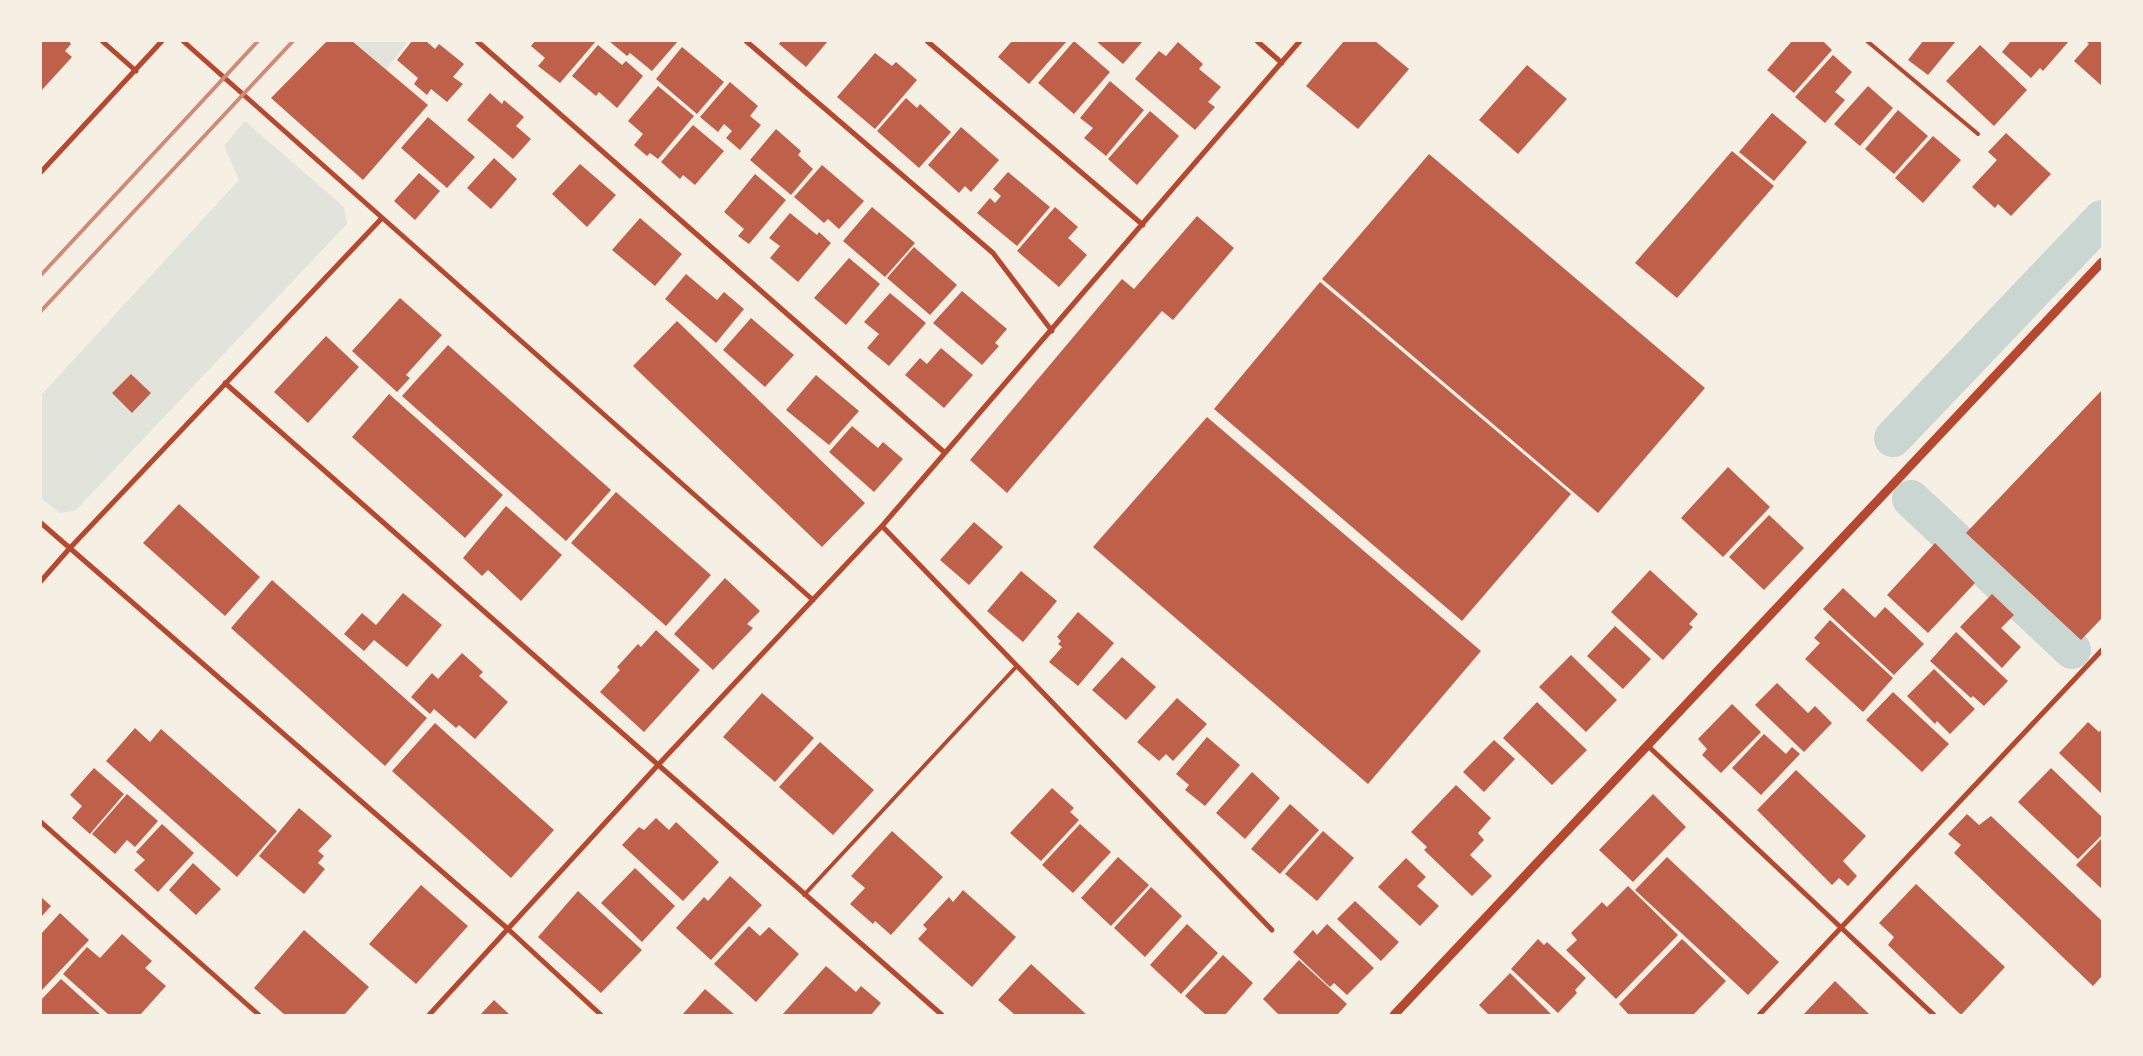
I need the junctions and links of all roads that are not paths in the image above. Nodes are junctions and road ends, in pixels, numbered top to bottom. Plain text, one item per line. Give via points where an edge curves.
1 (102, 41) edge
2 (162, 41) edge
3 (183, 41) edge
4 (477, 41) edge
5 (746, 41) edge
6 (927, 41) edge
7 (1257, 41) edge
8 (1300, 41) edge
9 (1867, 41) edge
10 (1282, 62) junction
11 (136, 71) junction
12 (1978, 134) dead end
13 (41, 172) edge
14 (382, 218) junction
15 (1143, 225) junction
16 (2102, 262) edge
17 (1052, 331) junction
18 (225, 383) junction
19 (944, 452) junction
20 (41, 523) edge
21 (882, 526) junction
22 (69, 549) junction
23 (41, 581) edge
24 (813, 600) junction
25 (2102, 650) edge
26 (1016, 667) junction
27 (1648, 746) junction
28 (658, 765) junction
29 (41, 822) edge
30 (804, 895) junction
31 (1843, 928) junction
32 (508, 930) junction
33 (1272, 930) dead end
34 (259, 1015) edge
35 (429, 1015) edge
36 (601, 1015) edge
37 (942, 1015) edge
38 (1394, 1015) edge
39 (1759, 1015) edge
40 (1934, 1015) edge

1 - 11 street
2 - 11 street
3 - 14 street
4 - 19 street
5 - 17 street via 993,253
6 - 15 street
7 - 10 street
8 - 10 street
9 - 12 lane
10 - 15 street
11 - 13 street
14 - 18 street
14 - 24 street
15 - 17 street
16 - 27 street
17 - 19 street
18 - 22 street
18 - 28 street
19 - 21 street
20 - 22 street
21 - 24 street
21 - 26 street
22 - 23 street
22 - 32 street
24 - 28 street
25 - 31 street
26 - 30 lane
26 - 33 street
27 - 31 street
27 - 38 street
28 - 30 street
28 - 32 street
29 - 34 street
30 - 37 street
31 - 39 street
31 - 40 street
32 - 35 street
32 - 36 street

